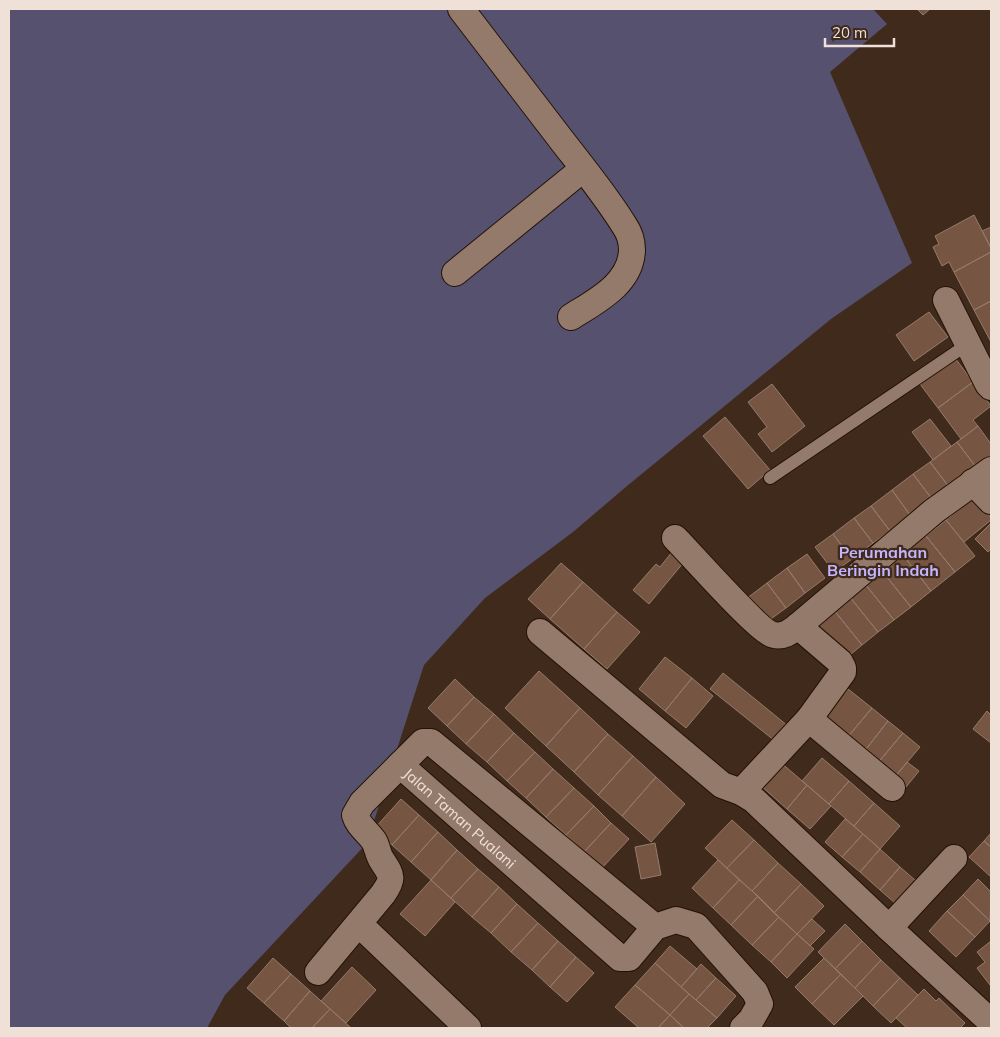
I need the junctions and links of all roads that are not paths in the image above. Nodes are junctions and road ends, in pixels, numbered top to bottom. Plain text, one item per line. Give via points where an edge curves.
1 (461, 9) edge
2 (584, 169) junction
3 (455, 273) dead end
4 (946, 300) dead end
5 (570, 317) dead end
6 (968, 344) junction
7 (991, 387) edge
8 (982, 476) edge
9 (770, 478) dead end
10 (991, 501) edge
11 (676, 538) dead end
12 (798, 626) junction
13 (540, 632) dead end
14 (809, 719) junction
15 (400, 765) junction
16 (892, 788) dead end
17 (741, 792) junction
18 (954, 858) dead end
19 (359, 924) junction
20 (656, 927) junction
21 (889, 928) junction
22 (318, 972) dead end
23 (991, 1022) edge
24 (468, 1028) edge
25 (743, 1028) edge

1 - 2 street
2 - 3 street
2 - 5 street via 625,226 632,256 614,287
4 - 6 street
6 - 7 street
6 - 9 lane
8 - 10 street
8 - 12 street via 934,511
11 - 12 street via 752,620 772,635 786,635
12 - 14 street via 843,668
13 - 17 street via 722,785
14 - 16 street
14 - 17 street
15 - 19 street via 362,803 356,815 391,877 387,888
15 - 20 street, Jalan Taman Pualani via 423,742 431,742
15 - 20 street, Jalan Taman Pualani via 620,958 629,958
17 - 21 street via 754,800
18 - 21 street
19 - 22 street
19 - 24 street
20 - 25 street via 676,920 696,926 755,992 760,1004
21 - 23 street

